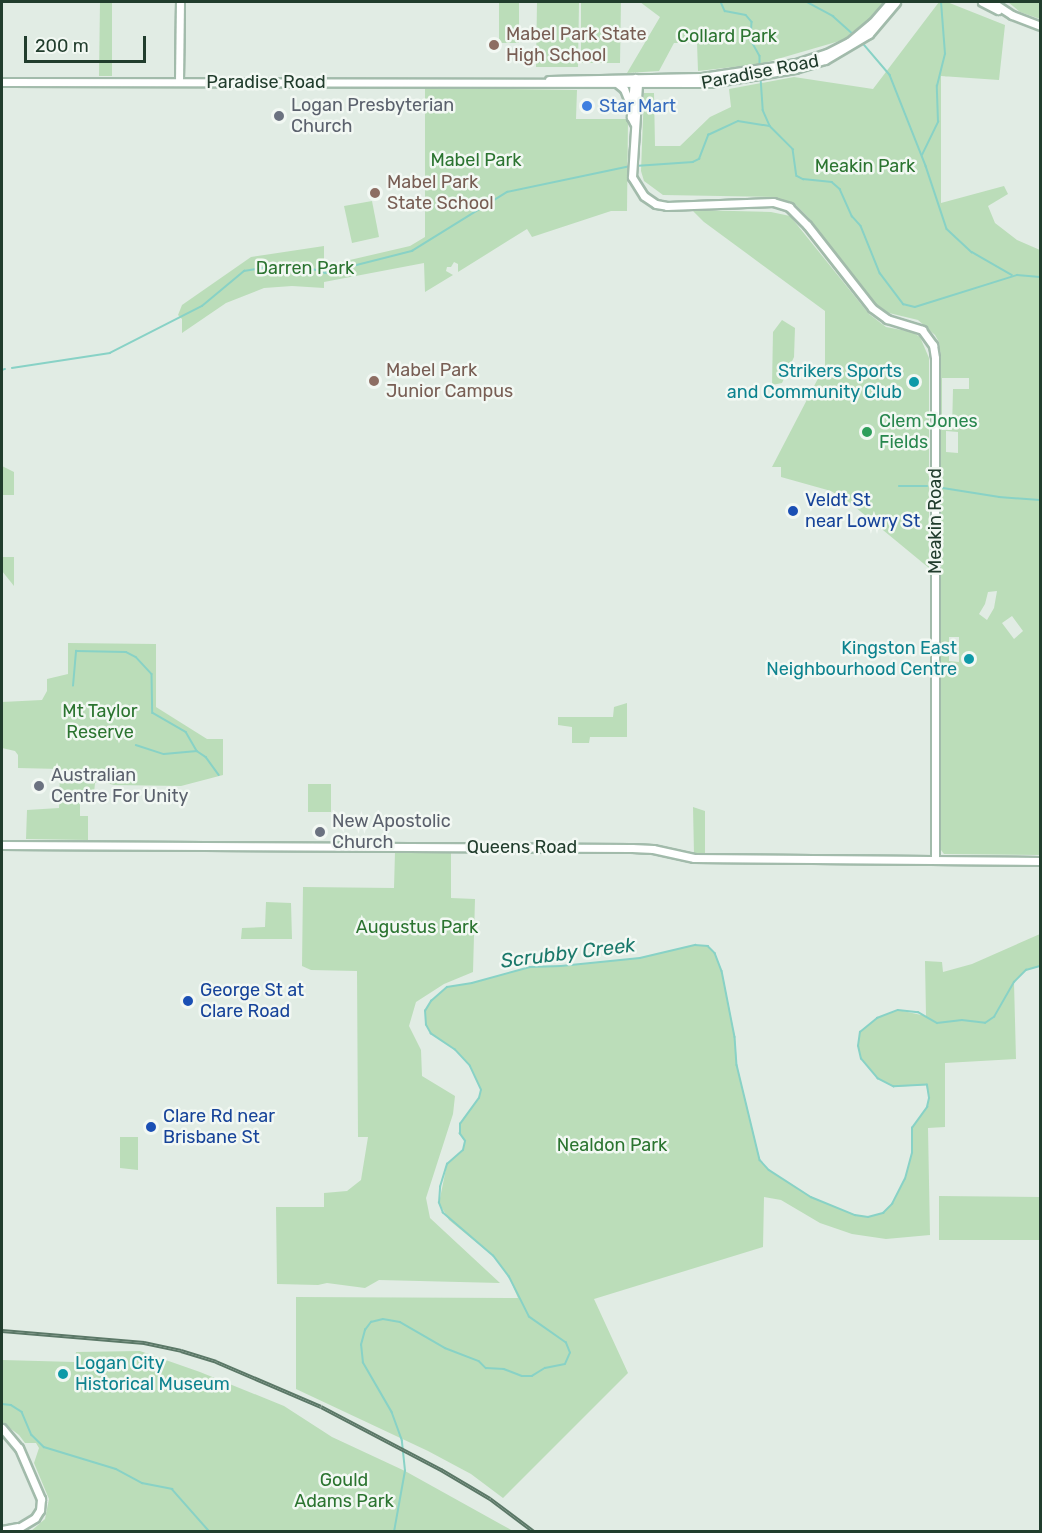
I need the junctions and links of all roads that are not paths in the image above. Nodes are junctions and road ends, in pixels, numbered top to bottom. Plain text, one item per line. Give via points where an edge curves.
1 (180, 2) edge
2 (890, 2) edge
3 (896, 2) edge
4 (982, 2) edge
5 (992, 2) edge
6 (1003, 10) junction
7 (1041, 26) edge
8 (871, 28) junction
9 (2, 82) edge
10 (179, 82) junction
11 (635, 82) junction
12 (530, 83) junction
13 (618, 84) junction
14 (631, 109) junction
15 (634, 123) junction
16 (2, 845) edge
17 (935, 859) junction
18 (1041, 861) edge
19 (2, 1428) edge
20 (21, 1527) junction
21 (2, 1530) edge
22 (12, 1532) edge

1 - 10 street
2 - 8 street, Paradise Road
3 - 8 street, Paradise Road
4 - 6 street
5 - 6 street
6 - 7 street
8 - 11 street, Paradise Road via 851,44 810,65
9 - 10 street, Paradise Road
10 - 12 street, Paradise Road
11 - 12 street, Paradise Road via 570,78
11 - 13 street, Paradise Road
11 - 14 street, Meakin Road
11 - 15 street, Meakin Road
12 - 13 street, Paradise Road
13 - 14 street via 626,92
14 - 15 street, Meakin Road
15 - 17 street, Meakin Road via 632,177 637,189 656,204 773,202 793,210 872,308 887,319 922,330 933,345
16 - 17 street, Queens Road via 632,848 694,858
17 - 18 street, Queens Road
19 - 20 street via 19,1448 41,1496 38,1515
20 - 21 street
20 - 22 street

